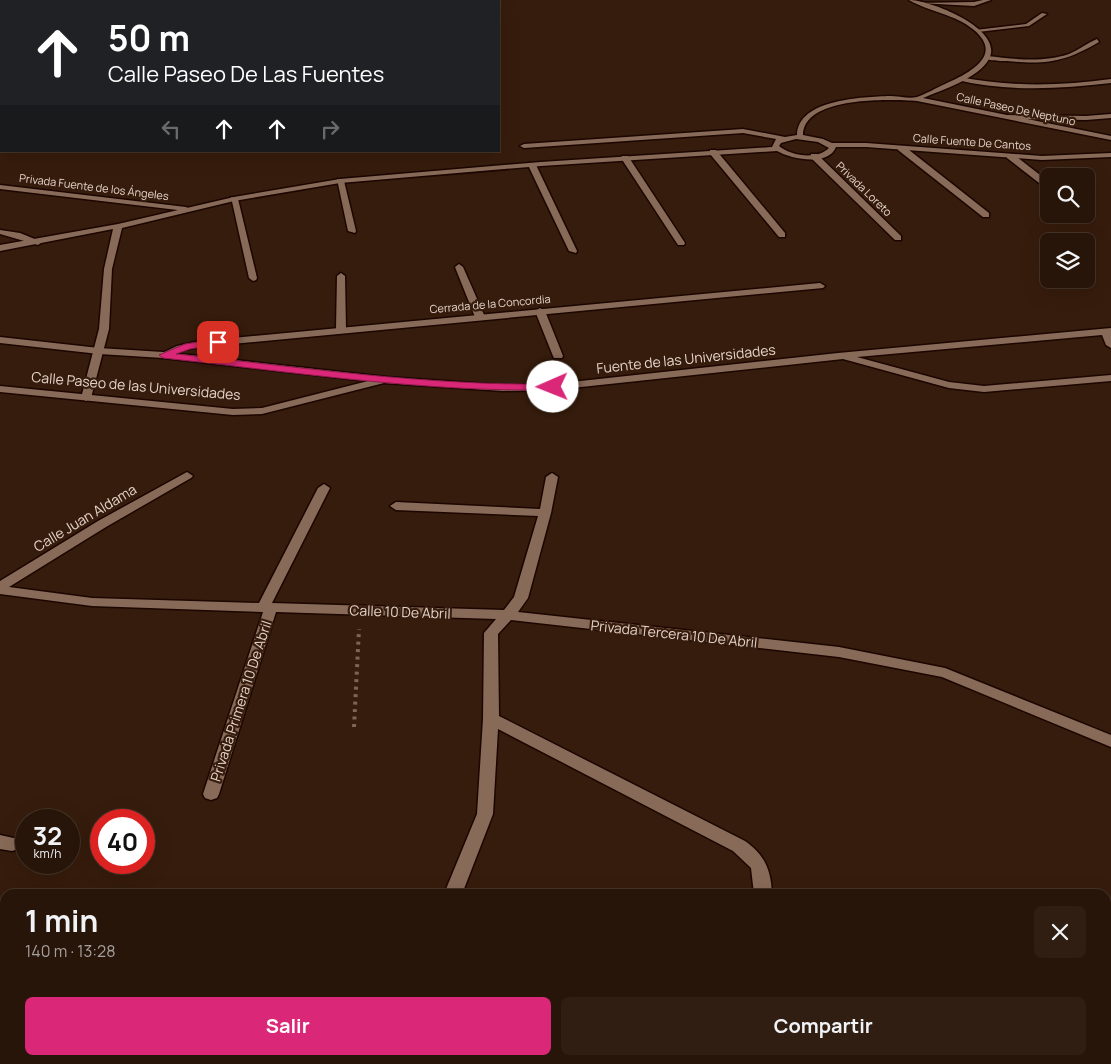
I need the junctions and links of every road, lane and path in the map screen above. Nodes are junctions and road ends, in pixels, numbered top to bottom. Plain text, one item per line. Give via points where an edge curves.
1 (911, 0) edge
2 (989, 0) edge
3 (922, 3) junction
4 (1044, 14) dead end
5 (978, 30) junction
6 (1097, 42) dead end
7 (987, 58) junction
8 (959, 79) junction
9 (1111, 81) edge
10 (917, 99) junction
11 (1111, 116) edge
12 (1008, 117) junction
13 (800, 138) junction
14 (1111, 138) edge
15 (784, 139) junction
16 (831, 145) junction
17 (524, 146) dead end
18 (901, 148) junction
19 (777, 149) junction
20 (713, 152) junction
21 (1111, 155) edge
22 (814, 156) junction
23 (1010, 156) junction
24 (625, 158) junction
25 (532, 165) junction
26 (1040, 179) edge
27 (340, 181) junction
28 (0, 187) edge
29 (234, 199) junction
30 (186, 209) junction
31 (986, 215) dead end
32 (118, 226) junction
33 (352, 231) dead end
34 (0, 232) edge
35 (782, 236) dead end
36 (898, 238) dead end
37 (38, 242) junction
38 (681, 243) dead end
39 (0, 248) edge
40 (573, 250) dead end
41 (459, 267) dead end
42 (341, 276) dead end
43 (253, 278) dead end
44 (820, 286) dead end
45 (540, 311) junction
46 (480, 317) junction
47 (340, 329) junction
48 (1108, 331) edge
49 (0, 340) edge
50 (1111, 345) edge
51 (99, 350) junction
52 (163, 355) junction
53 (558, 356) dead end
54 (838, 356) junction
55 (1111, 378) edge
56 (387, 380) junction
57 (0, 389) edge
58 (86, 398) junction
59 (187, 476) dead end
60 (552, 477) dead end
61 (324, 488) dead end
62 (396, 506) dead end
63 (545, 513) junction
64 (0, 588) edge
65 (267, 608) junction
66 (359, 611) junction
67 (508, 615) junction
68 (491, 719) junction
69 (354, 727) dead end
70 (1111, 742) edge
71 (211, 794) dead end
72 (455, 889) edge
73 (763, 889) edge

1 - 3 street
2 - 3 street via 974,4
3 - 5 street
4 - 5 street via 1027,25
5 - 7 street via 988,44
6 - 7 street via 1069,56 1052,60
7 - 8 street via 978,68
8 - 9 street via 990,85 1047,87
8 - 10 street
10 - 12 street, Calle Paseo De Neptuno
10 - 13 street, Calle Paseo De Neptuno via 887,98 824,107 806,117 800,126
11 - 12 street
12 - 14 street, Calle Paseo De Neptuno
13 - 15 street, Calle Fuente De Cantos
13 - 16 street, Calle Fuente De Cantos
15 - 17 street, Calle Fuente De Cantos via 743,131
15 - 19 street via 775,144
16 - 18 street, Calle Fuente De Cantos
16 - 22 street via 832,151
18 - 23 street, Calle Fuente De Cantos
18 - 31 street
19 - 20 street
19 - 22 street via 788,154
20 - 24 street
20 - 35 street
21 - 23 street, Calle Fuente De Cantos via 1068,158
22 - 36 street, Privada Loreto
23 - 26 street
24 - 25 street
24 - 38 street
25 - 27 street
25 - 40 street
27 - 29 street
27 - 33 street
28 - 30 street, Privada Fuente de los Ángeles
29 - 30 street
29 - 43 street
30 - 32 street
32 - 37 street
32 - 51 street via 108,269 104,329
34 - 37 street
37 - 39 street
41 - 46 street
42 - 47 street
44 - 45 street, Cerrada de la Concordia
45 - 46 street, Cerrada de la Concordia
45 - 53 street
46 - 47 street, Cerrada de la Concordia
47 - 52 street, Cerrada de la Concordia via 200,344
48 - 50 street
48 - 54 street, Fuente de las Universidades
49 - 51 street, Fuente de las Universidades
51 - 52 street, Fuente de las Universidades
51 - 58 street
52 - 56 street, Fuente de las Universidades
54 - 55 street, Fuente de las Universidades via 949,385 984,390
54 - 56 street, Fuente de las Universidades via 553,387 504,388
56 - 58 street, Calle Paseo de las Universidades via 262,410 233,412
57 - 58 street, Calle Paseo de las Universidades
59 - 64 street, Calle Juan Aldama
60 - 63 street
61 - 65 street, Privada Primera 10 De Abril
62 - 63 street
63 - 67 street via 521,598
64 - 65 street, Calle 10 De Abril via 92,602
65 - 66 street, Calle 10 De Abril
65 - 71 street, Privada Primera 10 De Abril
66 - 67 street, Calle 10 De Abril
66 - 69 path
67 - 68 street via 491,633
67 - 70 street, Privada Tercera 10 De Abril via 839,652 945,673
68 - 72 street via 485,814
68 - 73 street via 739,846 755,857 763,873

